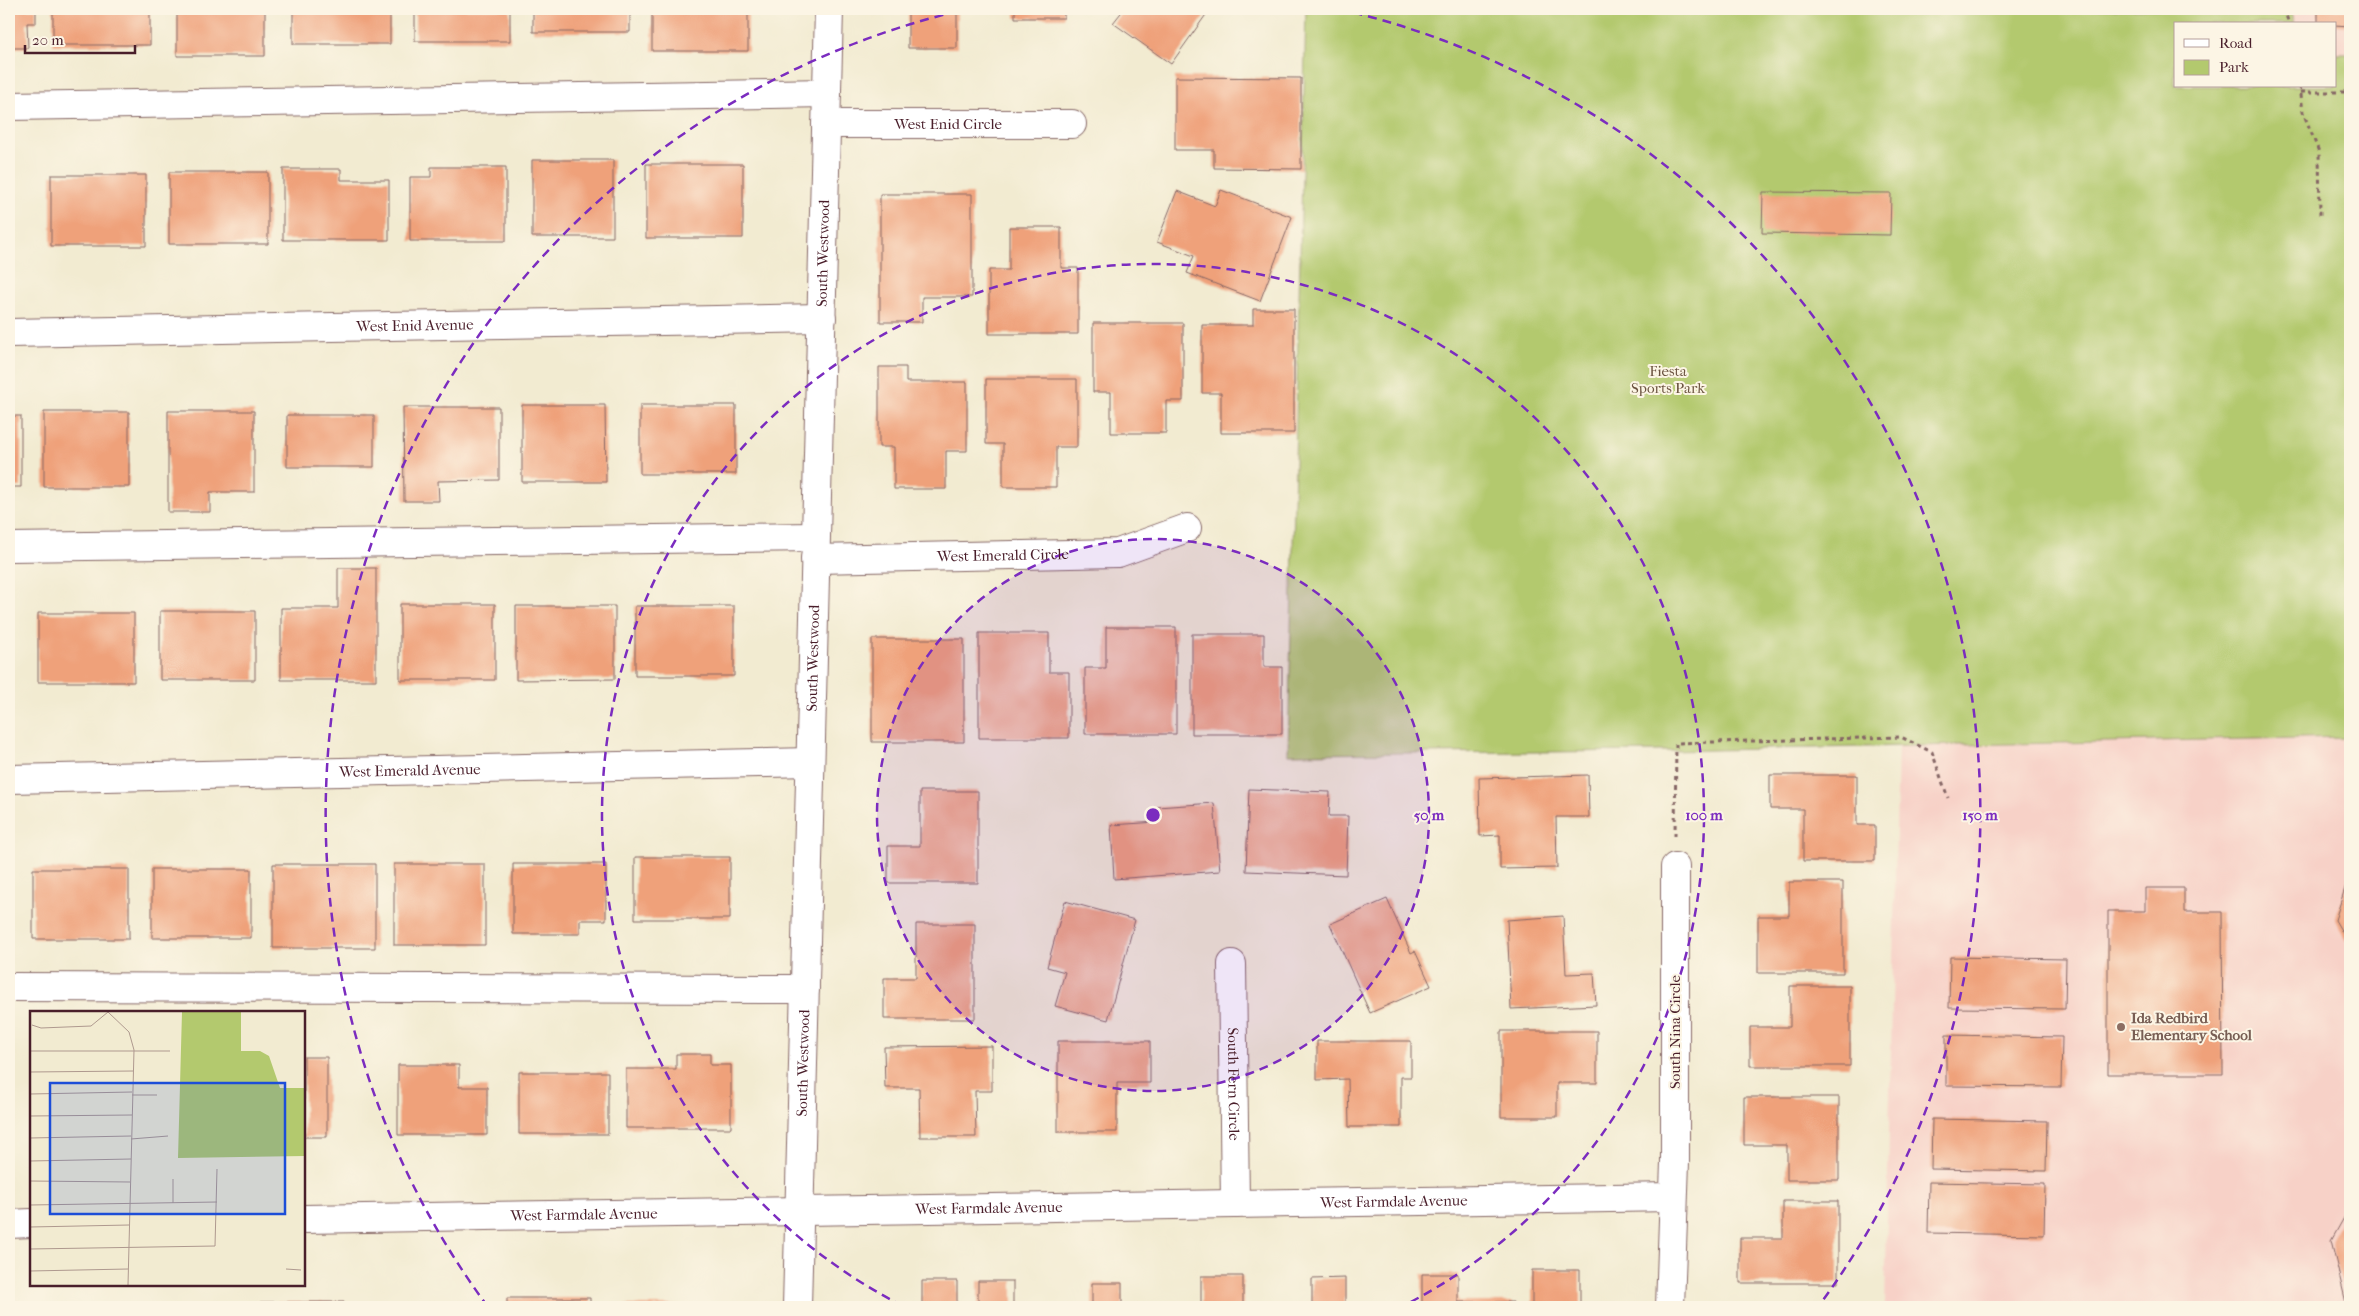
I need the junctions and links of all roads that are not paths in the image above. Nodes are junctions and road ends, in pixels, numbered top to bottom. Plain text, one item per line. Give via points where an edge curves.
1 (829, 9) edge
2 (827, 94) junction
3 (9, 106) edge
4 (826, 124) junction
5 (1072, 124) dead end
6 (822, 318) junction
7 (9, 333) edge
8 (1187, 528) dead end
9 (9, 547) edge
10 (815, 548) junction
11 (810, 762) junction
12 (9, 779) edge
13 (1675, 867) road end
14 (1232, 964) dead end
15 (9, 987) edge
16 (805, 989) junction
17 (1673, 1197) junction
18 (1235, 1204) junction
19 (799, 1210) junction
20 (305, 1219) edge
21 (30, 1223) edge
22 (9, 1224) edge
23 (797, 1307) edge
24 (1670, 1307) edge

1 - 2 street, South Westwood
2 - 3 street
2 - 4 street, South Westwood
4 - 5 street, West Enid Circle
4 - 6 street, South Westwood
6 - 7 street, West Enid Avenue
6 - 10 street, South Westwood
8 - 10 street, West Emerald Circle via 1118,553
9 - 10 street, West Emerald Circle
10 - 11 street, South Westwood
11 - 12 street, West Emerald Avenue
11 - 16 street, South Westwood
13 - 17 street, South Nina Circle
14 - 18 street, South Fern Circle
15 - 16 street
16 - 19 street, South Westwood
17 - 18 street, West Farmdale Avenue
17 - 24 street, South Nina Circle
18 - 19 street, West Farmdale Avenue
19 - 20 street, West Farmdale Avenue
19 - 23 street, South Westwood
21 - 22 street

